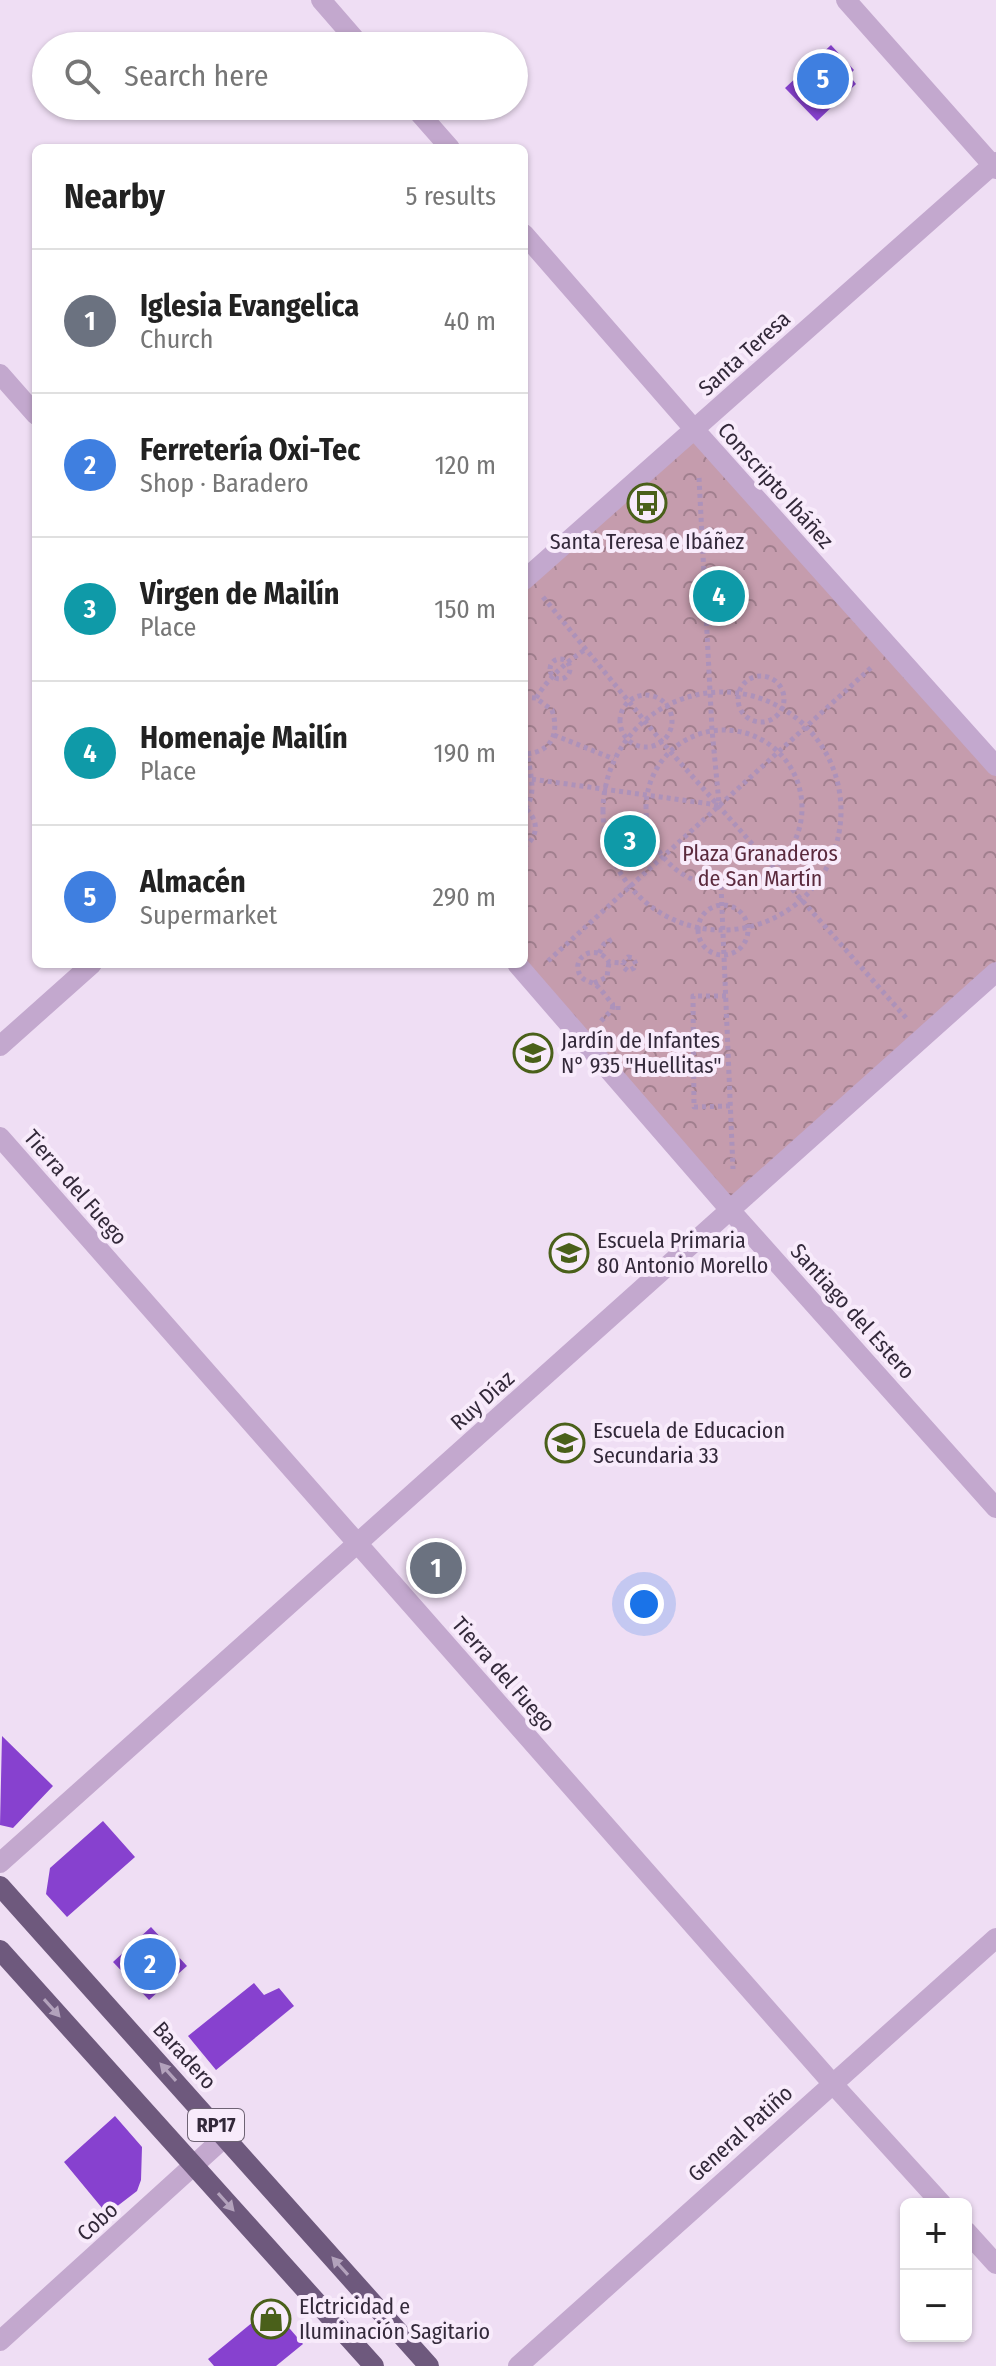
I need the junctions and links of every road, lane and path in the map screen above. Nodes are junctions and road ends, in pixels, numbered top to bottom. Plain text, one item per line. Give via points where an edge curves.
1 (321, 0) edge
2 (846, 0) edge
3 (349, 32) edge
4 (425, 120) edge
5 (446, 144) edge
6 (995, 165) edge
7 (528, 239) edge
8 (0, 374) edge
9 (32, 410) edge
10 (694, 429) junction
11 (528, 576) edge
12 (528, 582) edge
13 (554, 587) dead end
14 (543, 597) junction
15 (533, 605) dead end
16 (586, 649) junction
17 (891, 649) junction
18 (568, 662) junction
19 (552, 676) junction
20 (710, 692) junction
21 (739, 694) junction
22 (528, 697) edge
23 (536, 698) junction
24 (629, 701) junction
25 (667, 705) junction
26 (783, 708) junction
27 (645, 720) junction
28 (806, 726) junction
29 (712, 730) junction
30 (554, 735) junction
31 (627, 740) junction
32 (662, 742) junction
33 (670, 751) junction
34 (779, 751) junction
35 (528, 754) edge
36 (614, 759) junction
37 (996, 766) edge
38 (528, 779) edge
39 (605, 790) junction
40 (646, 796) junction
41 (528, 803) edge
42 (719, 805) junction
43 (528, 811) edge
44 (528, 843) edge
45 (663, 856) junction
46 (774, 869) junction
47 (721, 886) junction
48 (629, 887) junction
49 (801, 900) junction
50 (722, 905) junction
51 (748, 927) junction
52 (698, 928) junction
53 (723, 931) junction
54 (604, 944) dead end
55 (540, 953) dead end
56 (599, 953) junction
57 (724, 956) junction
58 (547, 962) junction
59 (609, 962) junction
60 (623, 963) dead end
61 (88, 968) edge
62 (523, 971) edge
63 (556, 971) dead end
64 (996, 972) edge
65 (594, 983) junction
66 (726, 996) junction
67 (591, 1011) dead end
68 (920, 1012) dead end
69 (0, 1046) edge
70 (730, 1106) junction
71 (0, 1137) edge
72 (723, 1168) dead end
73 (730, 1210) junction
74 (994, 1502) edge
75 (357, 1544) junction
76 (0, 1863) edge
77 (0, 1886) edge
78 (996, 1938) edge
79 (0, 1950) edge
80 (832, 2083) junction
81 (226, 2136) junction
82 (194, 2167) junction
83 (937, 2198) edge
84 (972, 2238) edge
85 (996, 2264) edge
86 (0, 2341) edge
87 (374, 2366) edge
88 (429, 2366) edge
89 (518, 2366) edge

1 - 3 street
2 - 6 street
4 - 5 street
6 - 10 street, Santa Teresa
7 - 10 street, Conscripto Ibáñez
8 - 9 street
10 - 11 street, Santa Teresa
10 - 17 street, Conscripto Ibáñez
10 - 20 path
12 - 14 path
13 - 14 path
14 - 15 path
14 - 16 path
16 - 18 path
16 - 24 path
17 - 28 path
17 - 37 street, Conscripto Ibáñez
18 - 19 path
18 - 19 path via 566,678
19 - 23 path
20 - 21 path
20 - 25 path
20 - 29 path
21 - 26 path
21 - 26 path via 745,715 758,722 773,719
21 - 26 path via 747,681 768,677 781,686
22 - 23 path
23 - 30 path via 552,710
24 - 25 path via 649,695
24 - 27 path
24 - 31 path via 619,718
25 - 27 path
25 - 32 path via 672,724
26 - 28 path
27 - 31 path
27 - 32 path
28 - 34 path
28 - 49 path via 832,764 842,801 839,840 823,876
29 - 33 path via 689,737
29 - 34 path via 760,737
29 - 42 path
30 - 35 path via 538,753
30 - 36 path
31 - 32 path via 644,748
31 - 36 path
32 - 33 path
33 - 40 path via 654,772
33 - 42 path
34 - 42 path
34 - 46 path via 795,773 803,798 802,824 792,849
36 - 39 path
38 - 39 path
38 - 41 path
39 - 40 path
39 - 48 path via 605,841
40 - 42 path
40 - 45 path via 646,818
42 - 45 path
42 - 46 path
43 - 44 path via 536,825
45 - 47 path via 679,872
45 - 48 path
46 - 47 path via 740,885
46 - 49 path
47 - 50 path
48 - 52 path via 658,913
48 - 58 path
49 - 51 path
49 - 68 path via 909,1022
50 - 51 path via 740,912
50 - 52 path via 710,908
50 - 53 path
51 - 53 path
51 - 57 path via 741,948
52 - 53 path
52 - 57 path via 705,949
53 - 57 path
54 - 56 path
55 - 58 path
56 - 59 path
56 - 65 path via 585,955 578,968 585,981
57 - 66 path
58 - 62 path
58 - 63 path
59 - 60 path
59 - 65 path via 607,977
61 - 69 street
62 - 73 street, Santiago del Estero
64 - 73 street, Ruy Díaz
65 - 67 path via 612,1008 600,1022
66 - 70 path
66 - 70 path via 693,996 694,1107
70 - 72 path via 733,1180
71 - 75 street, Tierra del Fuego
73 - 74 street, Santiago del Estero
73 - 75 street, Ruy Díaz
75 - 76 street, Ruy Díaz
75 - 80 street, Tierra del Fuego
81 -> 77 main road, Baradero / RP17
78 - 80 street, General Patiño
79 -> 82 main road, RP17
80 - 83 street, Tierra del Fuego
80 - 89 street, General Patiño
81 - 82 street, Cobo
88 -> 81 main road, Baradero / RP17
82 - 86 street, Cobo
82 -> 87 main road, RP17
84 - 85 street

